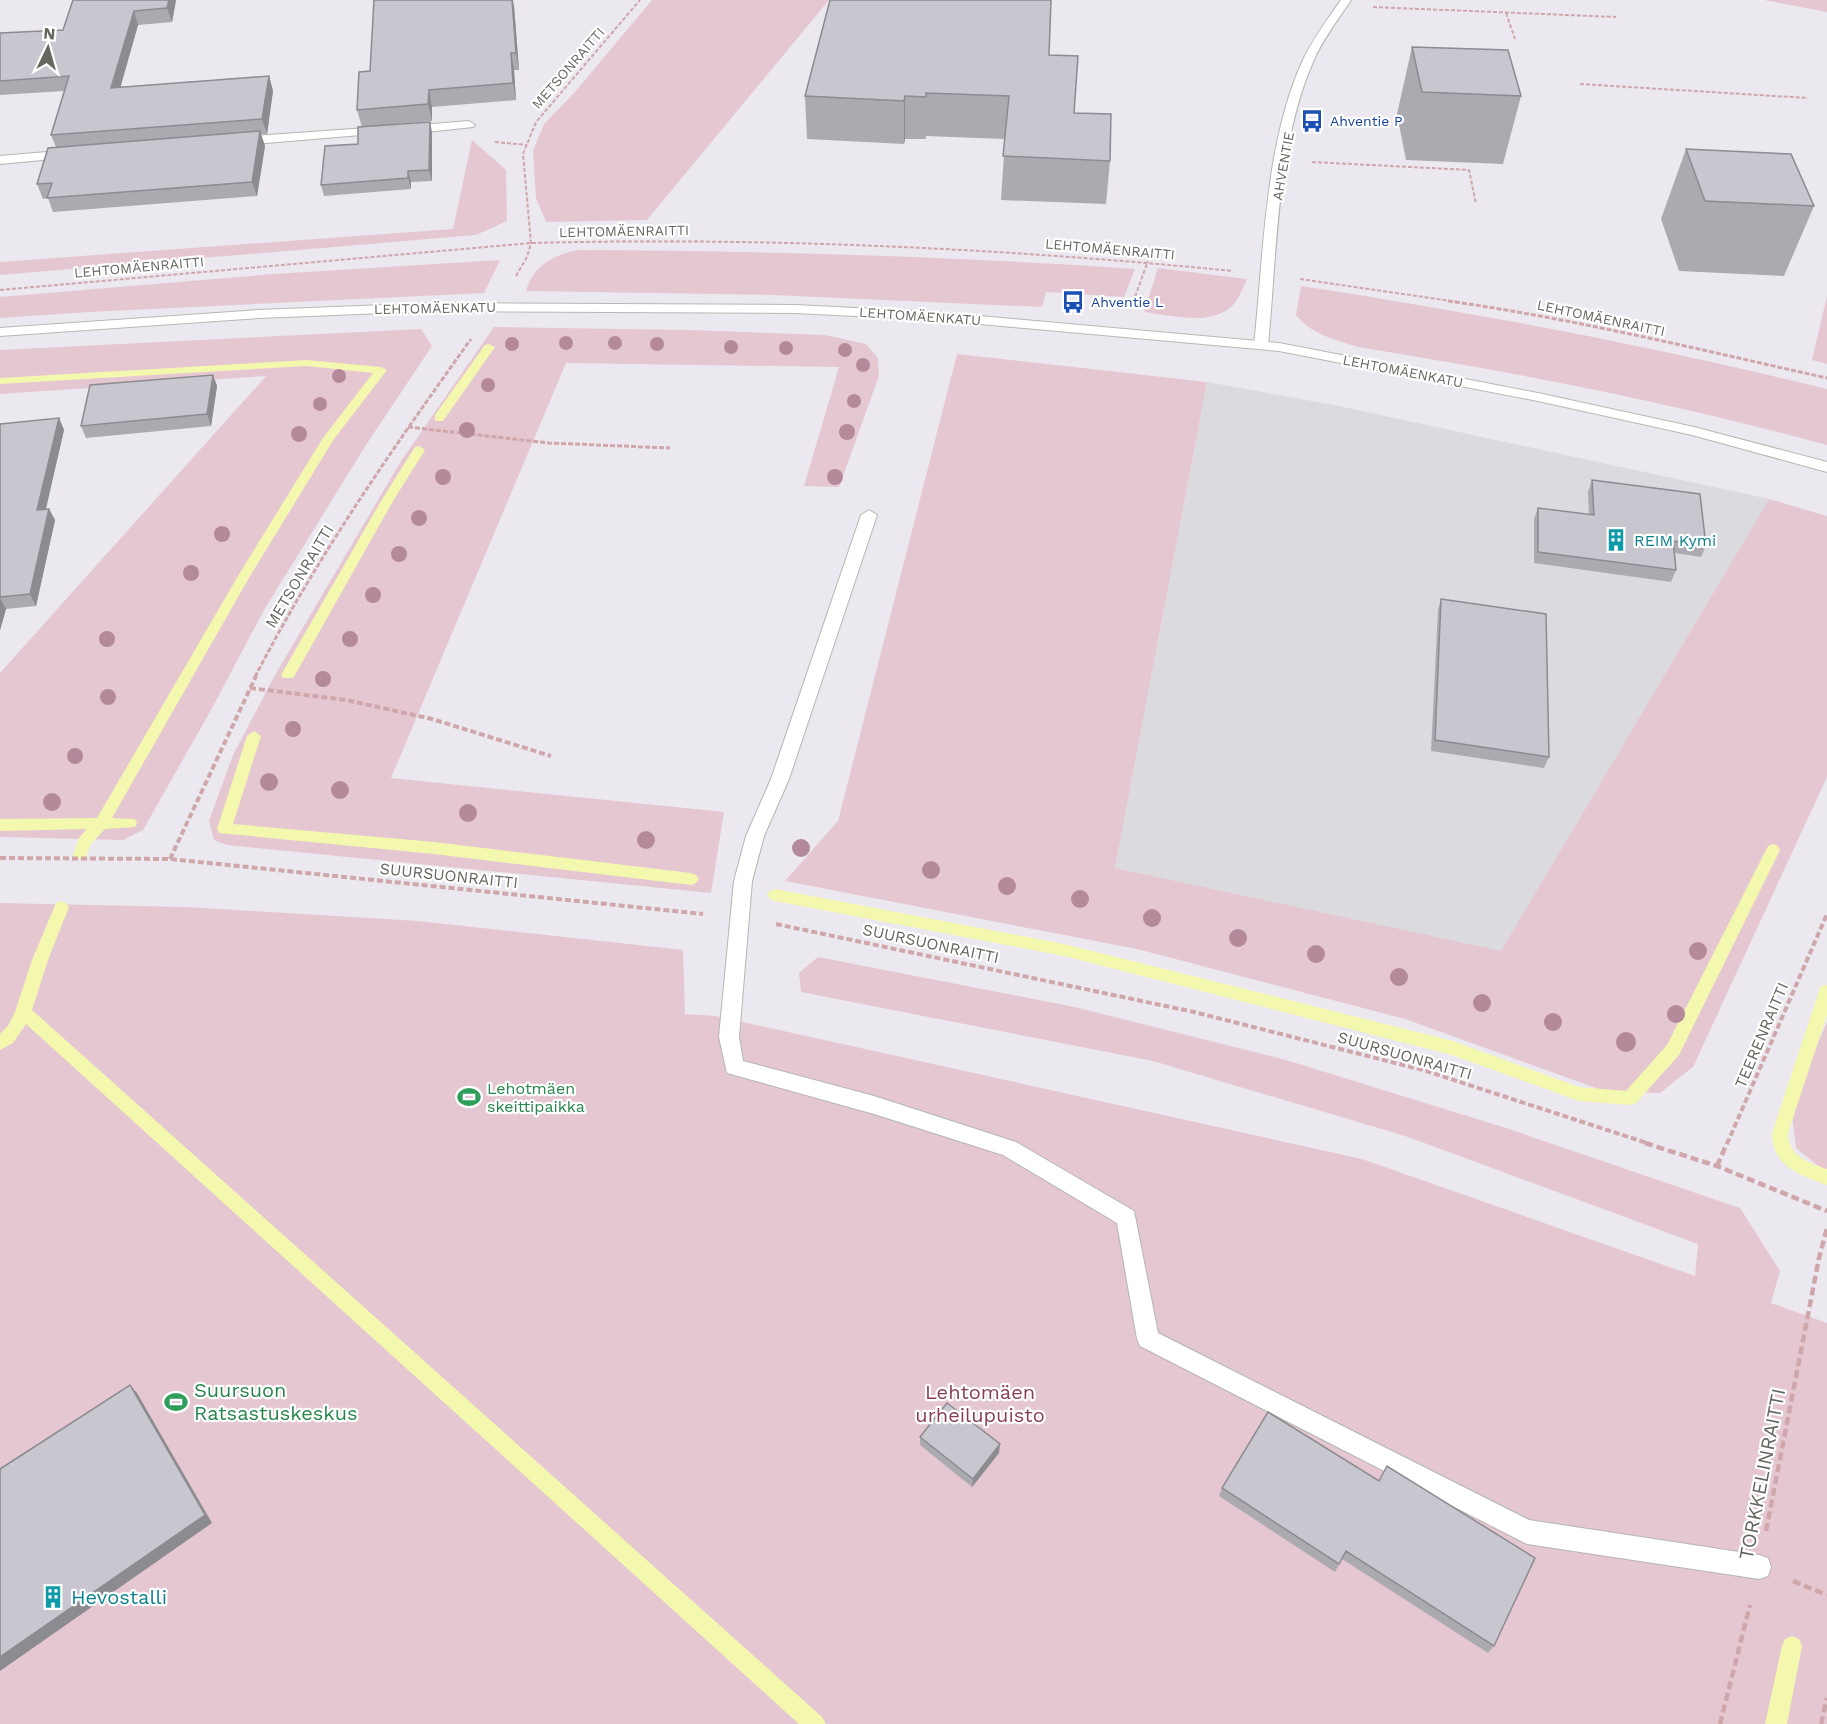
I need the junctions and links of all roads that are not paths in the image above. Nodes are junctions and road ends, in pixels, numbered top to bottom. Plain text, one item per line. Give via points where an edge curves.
1 (1346, 0) edge
2 (470, 125) dead end
3 (223, 143) edge
4 (82, 153) edge
5 (0, 160) edge
6 (0, 332) edge
7 (1261, 345) junction
8 (1827, 467) edge
9 (869, 515) dead end
10 (1759, 1568) road end

1 - 7 street, AHVENTIE via 1304,70 1286,138
2 - 3 street
4 - 5 street
6 - 7 street, LEHTOMÄENKATU via 258,314 436,307 783,309 936,316
7 - 8 street, LEHTOMÄENKATU via 1560,402 1694,431
9 - 10 street via 780,779 755,836 743,881 729,1037 734,1067 874,1105 1009,1148 1127,1218 1148,1340 1527,1532

